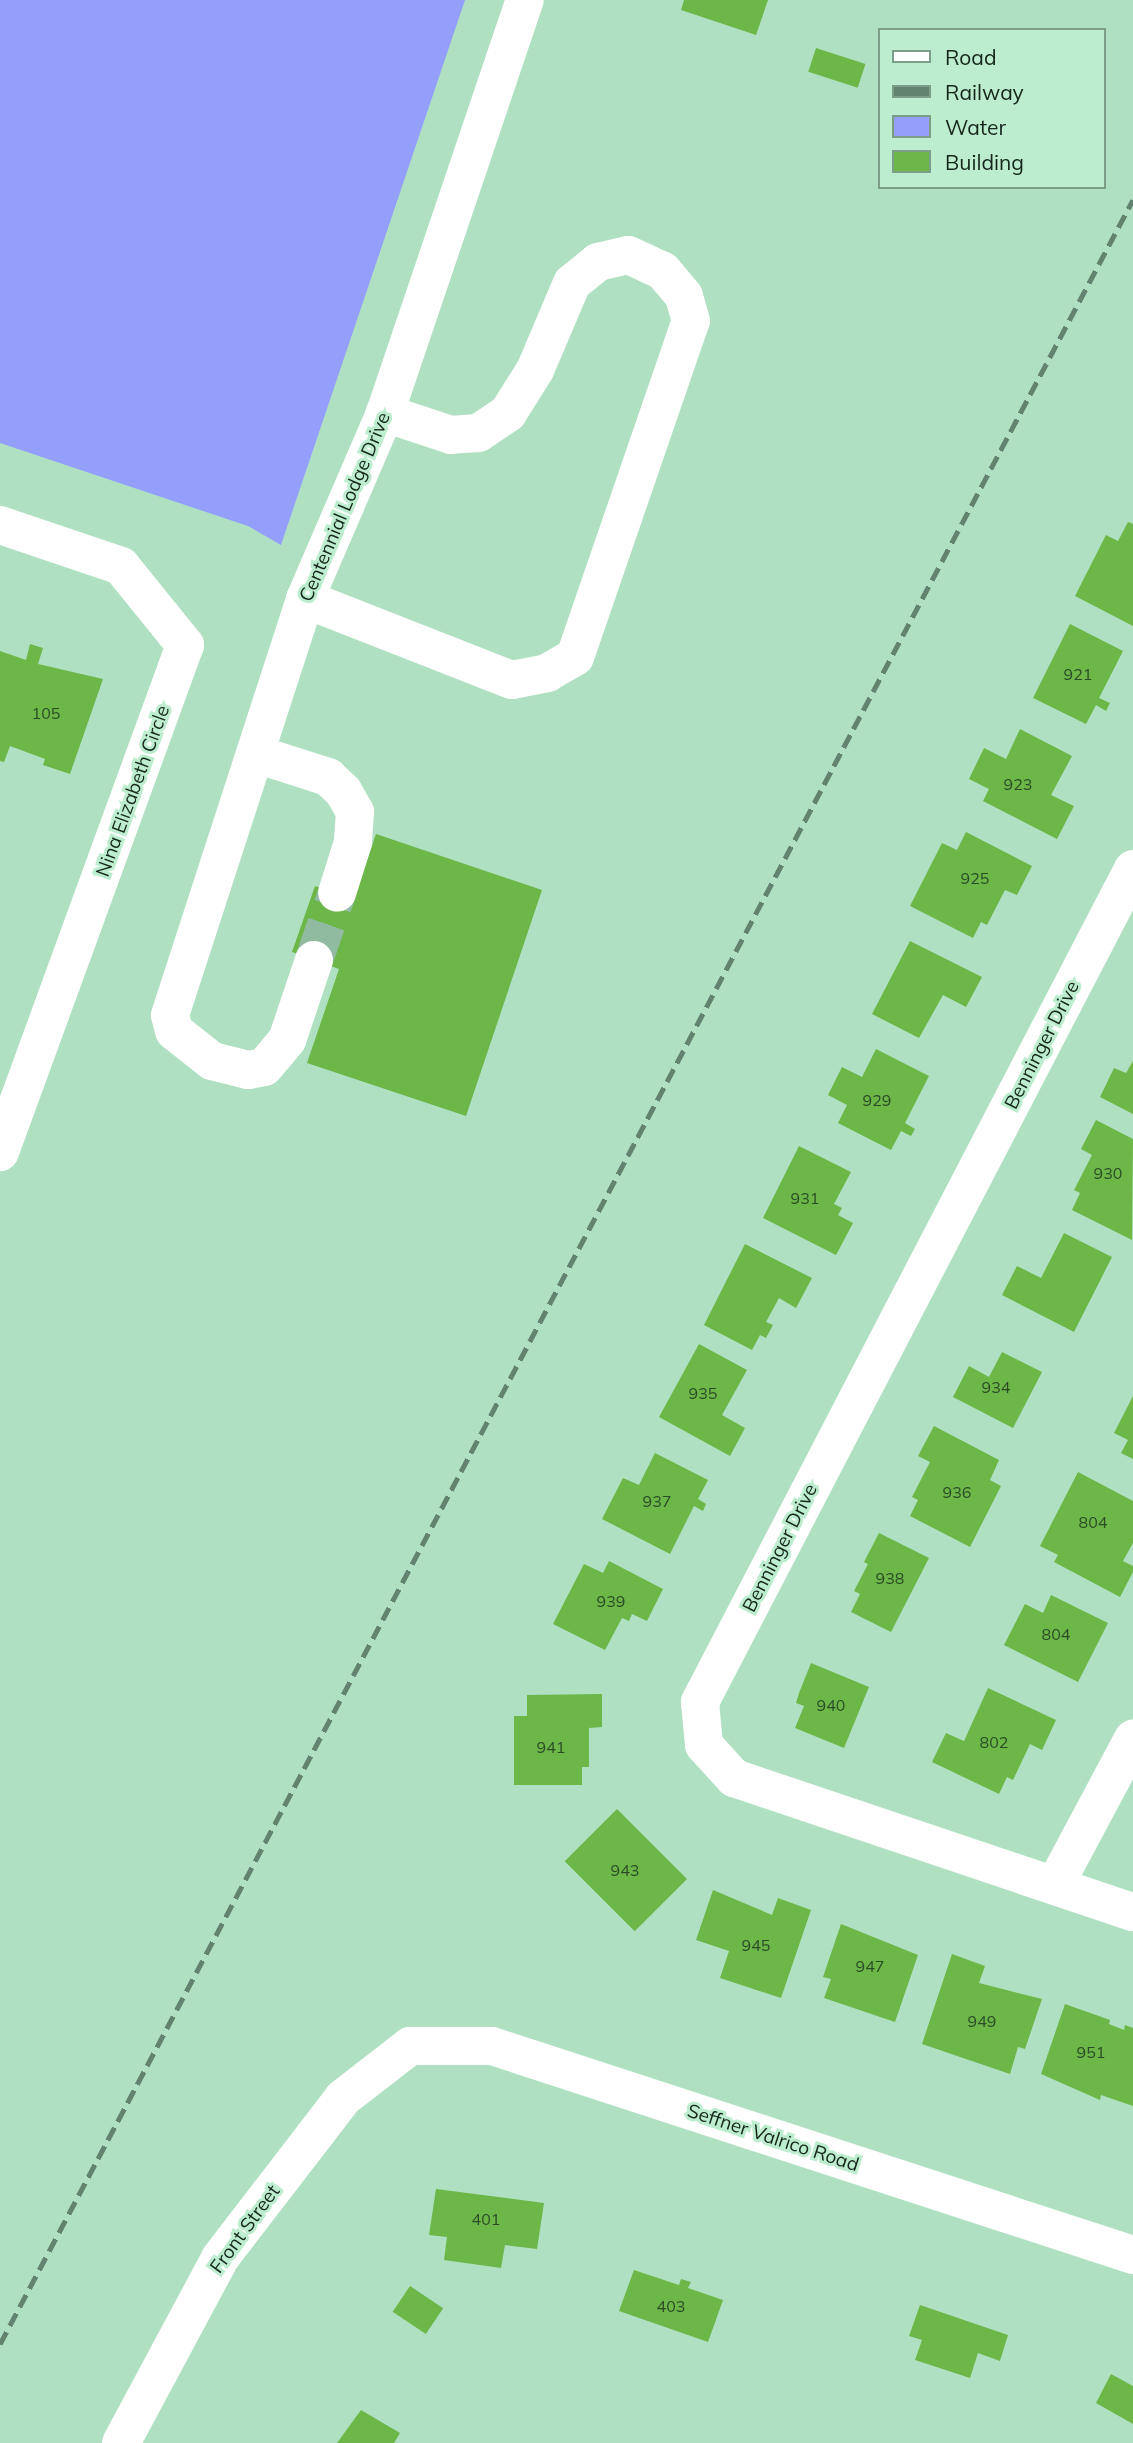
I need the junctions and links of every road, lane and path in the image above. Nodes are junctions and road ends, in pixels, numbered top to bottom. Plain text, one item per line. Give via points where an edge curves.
1 (524, 0) edge
2 (385, 413) junction
3 (0, 525) edge
4 (305, 599) junction
5 (256, 754) junction
6 (1133, 869) edge
7 (337, 893) tunnel mouth
8 (314, 960) tunnel mouth
9 (0, 1152) edge
10 (1133, 1739) edge
11 (1055, 1885) junction
12 (1133, 1912) edge
13 (410, 2046) joint
14 (1133, 2255) edge
15 (121, 2443) edge

1 - 2 street, Centennial Lodge Drive
2 - 4 street, Centennial Lodge Drive
2 - 4 street via 451,435 478,433 508,413 535,370 572,283 598,262 628,255 663,271 684,296 691,321 575,657 547,673 512,681
3 - 9 street, Nina Elizabeth Circle via 121,566 185,645
4 - 5 street, Centennial Lodge Drive
5 - 7 street via 328,777 343,791 355,812 354,832
5 - 8 street, Centennial Lodge Drive via 170,1015 174,1031 197,1053 231,1067 264,1067 287,1040
6 - 11 street, Benninger Drive via 701,1702 705,1745 734,1778
10 - 11 street
11 - 12 street, Benninger Drive
13 - 14 street, Seffner Valrico Road via 492,2046
13 - 15 street, Front Street via 343,2098 220,2258

